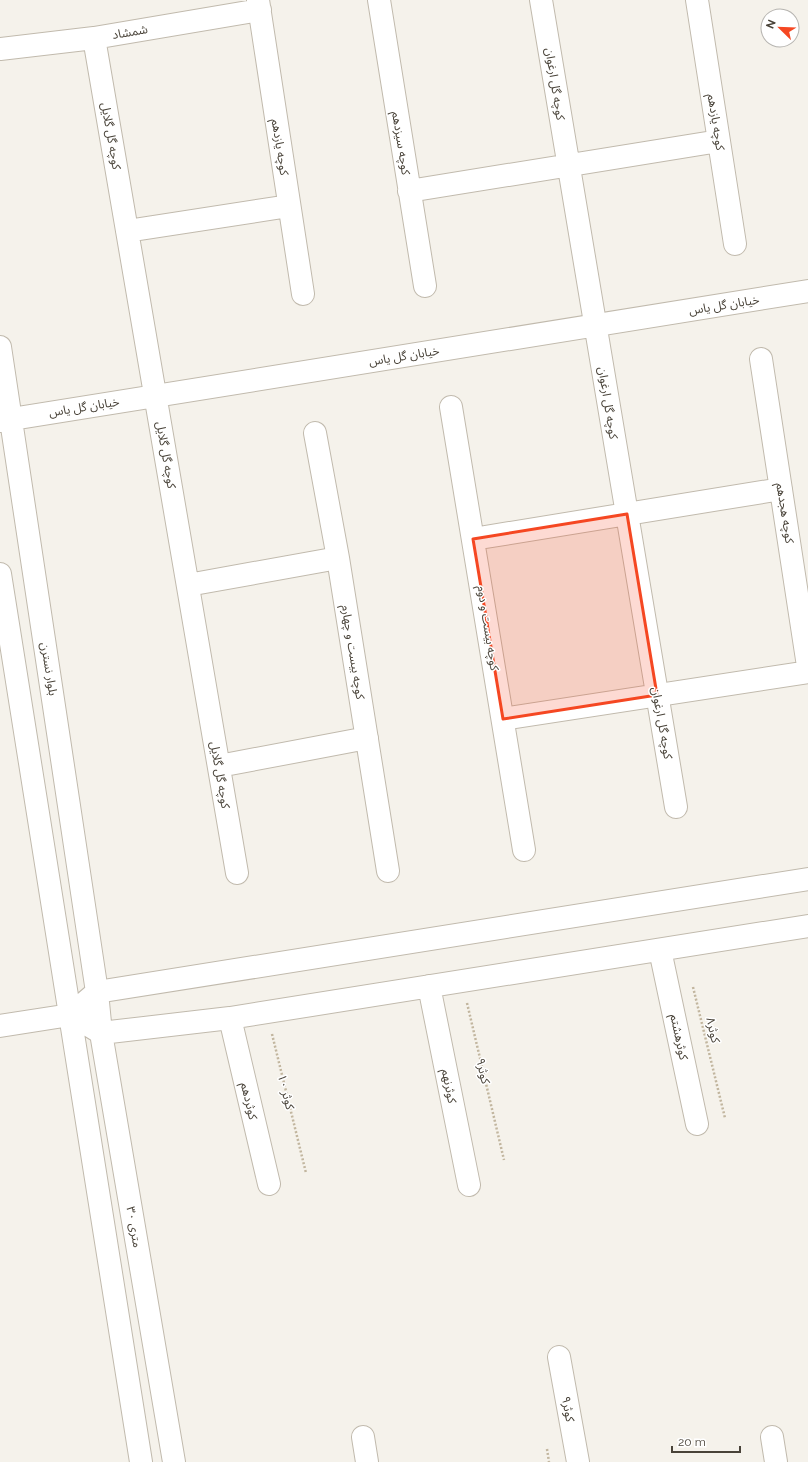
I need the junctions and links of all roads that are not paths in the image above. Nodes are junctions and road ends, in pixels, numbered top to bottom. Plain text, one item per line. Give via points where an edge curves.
1 (379, 0) edge
2 (541, 0) edge
3 (697, 0) edge
4 (259, 5) edge
5 (94, 38) junction
6 (0, 49) edge
7 (719, 141) junction
8 (568, 166) junction
9 (409, 191) junction
10 (289, 206) junction
11 (127, 232) junction
12 (735, 244) dead end
13 (425, 286) dead end
14 (808, 291) edge
15 (303, 294) dead end
16 (595, 325) junction
17 (0, 347) edge
18 (761, 360) dead end
19 (156, 395) junction
20 (451, 407) dead end
21 (6, 420) edge
22 (315, 433) dead end
23 (781, 489) junction
24 (627, 514) junction
25 (473, 539) junction
26 (338, 558) junction
27 (0, 574) edge
28 (188, 585) junction
29 (808, 666) edge
30 (808, 672) edge
31 (657, 695) junction
32 (503, 719) junction
33 (367, 738) junction
34 (219, 766) junction
35 (676, 807) dead end
36 (524, 850) dead end
37 (388, 871) dead end
38 (237, 873) dead end
39 (808, 879) edge
40 (808, 926) edge
41 (660, 950) junction
42 (429, 986) junction
43 (97, 992) junction
44 (70, 1015) junction
45 (230, 1018) junction
46 (0, 1026) edge
47 (101, 1033) junction
48 (697, 1124) dead end
49 (269, 1184) dead end
50 (469, 1185) dead end
51 (559, 1357) dead end
52 (363, 1437) dead end
53 (772, 1437) dead end
54 (141, 1462) edge
55 (174, 1462) edge
56 (367, 1462) edge
57 (578, 1462) edge
58 (776, 1462) edge

1 - 9 street, کوچه سیزدهم
2 - 8 street, کوچه گل ارغوان
3 - 7 street, کوچه یازدهم
4 - 5 street, شمشاد
4 - 10 street, کوچه یازدهم
5 - 6 street, شمشاد
5 - 11 street, کوچه گل گلایل
7 - 8 street
7 - 12 street, کوچه یازدهم
8 - 9 street
8 - 16 street, کوچه گل ارغوان
9 - 13 street, کوچه سیزدهم
10 - 11 street
10 - 15 street, کوچه یازدهم
11 - 19 street, کوچه گل گلایل
14 - 16 street, خیابان گل یاس
16 - 19 street, خیابان گل یاس
16 - 24 street, کوچه گل ارغوان
17 - 21 street, بلوار نسترن
18 - 23 street, کوچه هجدهم
19 - 21 street, خیابان گل یاس
19 - 28 street, کوچه گل گلایل
20 - 25 street, کوچه بیست و دوم
21 - 43 street, بلوار نسترن
22 - 26 street, کوچه بیست و چهارم
23 - 24 street
23 - 29 street, کوچه هجدهم
24 - 25 street
24 - 31 street, کوچه گل ارغوان
25 - 32 street, کوچه بیست و دوم
26 - 28 street
26 - 33 street, کوچه بیست و چهارم
27 - 44 street
28 - 34 street, کوچه گل گلایل
30 - 31 street
31 - 32 street
31 - 35 street, کوچه گل ارغوان
32 - 36 street, کوچه بیست و دوم
33 - 34 street
33 - 37 street, کوچه بیست و چهارم
34 - 38 street, کوچه گل گلایل
39 - 43 street
40 - 41 street
41 - 42 street
41 - 48 street, کوثرهشتم
42 - 45 street
42 - 50 street, کوثرنهم
43 - 44 street
43 - 47 street, ۳۰ متری
44 - 46 street
44 - 47 street
44 - 54 street
45 - 47 street
45 - 49 street, کوثردهم
47 - 55 street, ۳۰ متری
51 - 57 street, کوثر۹
52 - 56 street
53 - 58 street

